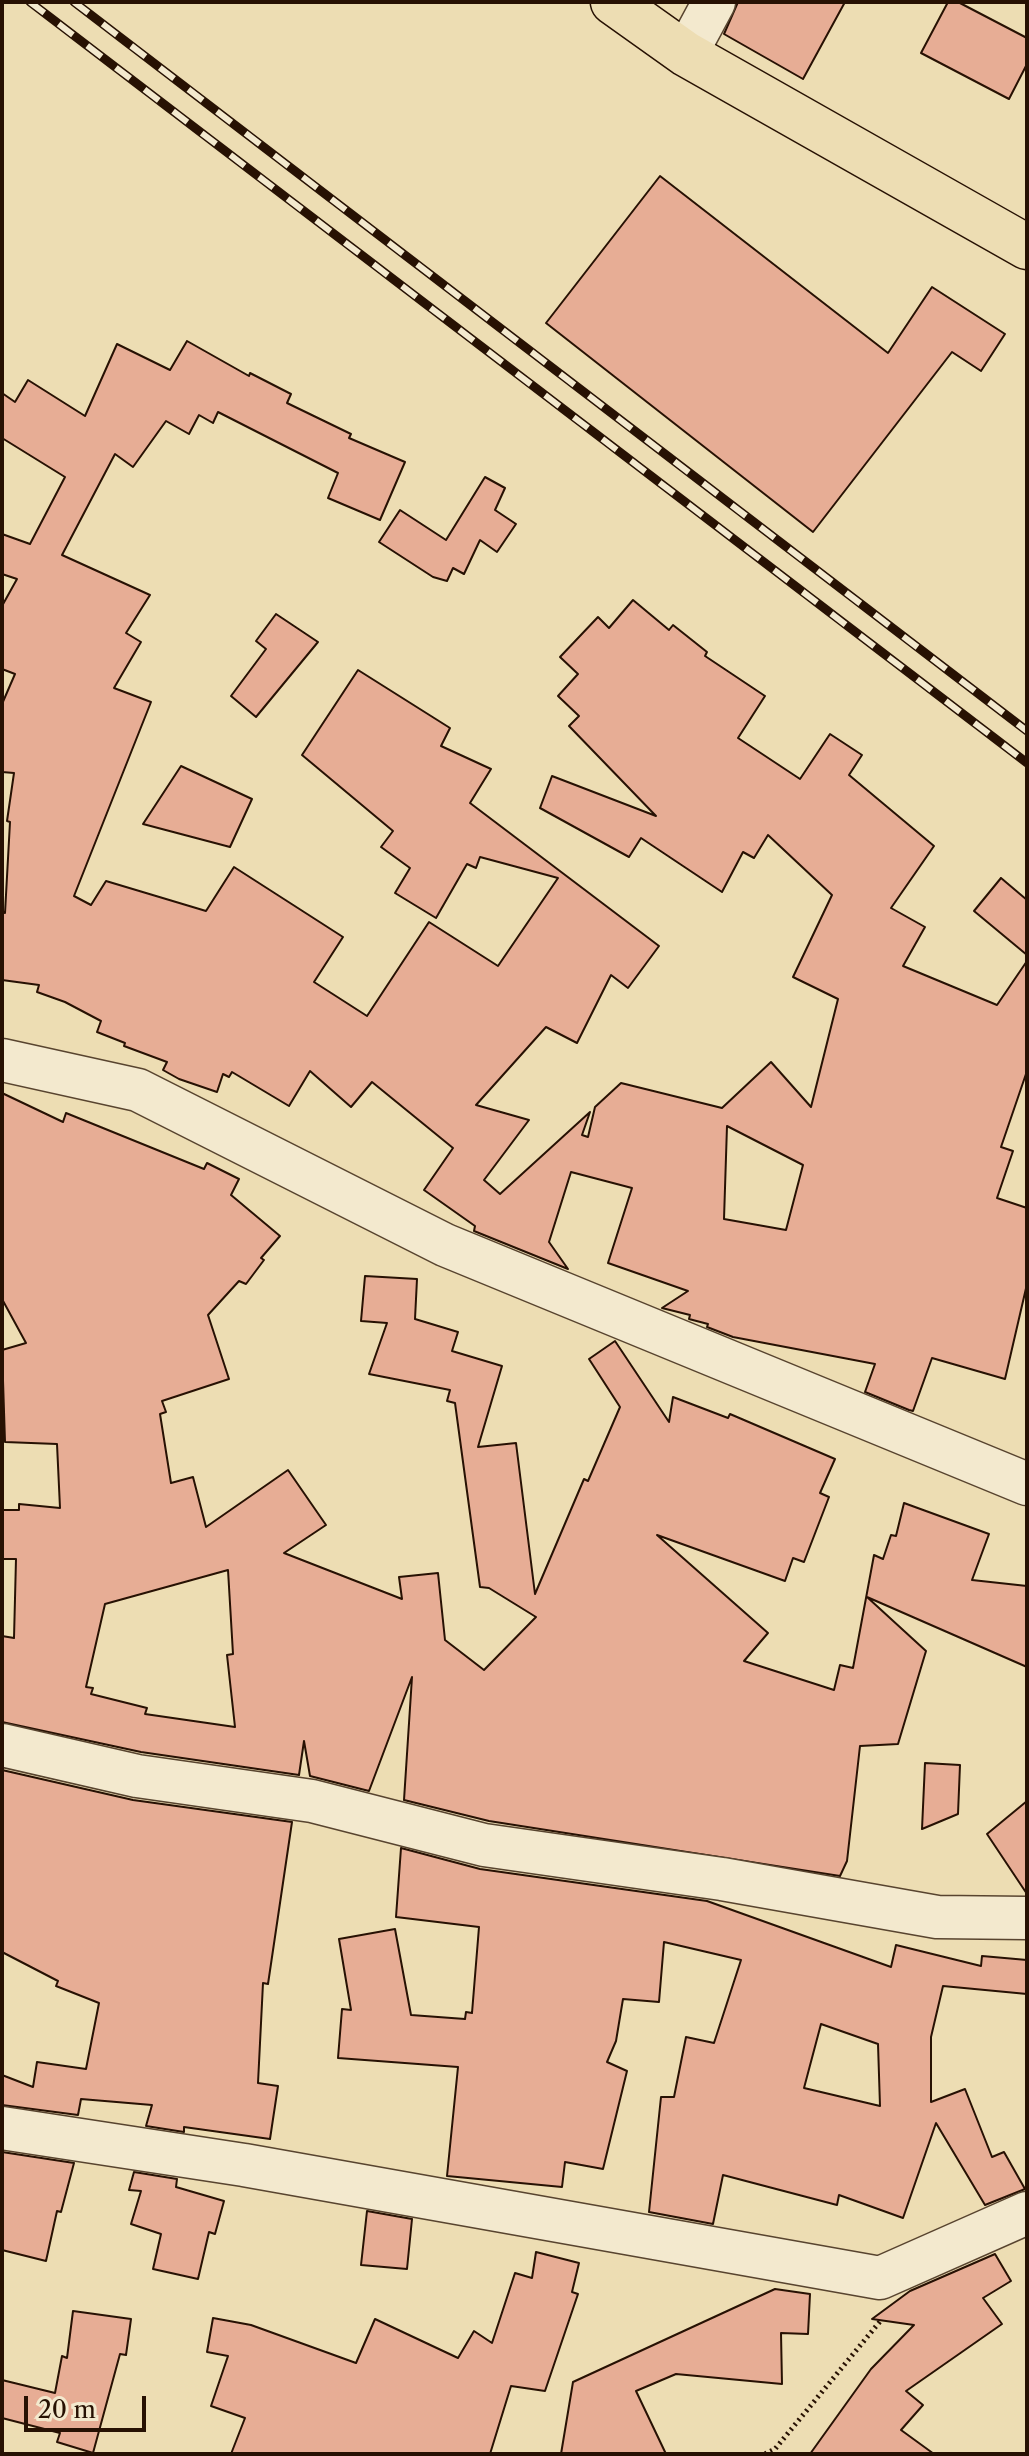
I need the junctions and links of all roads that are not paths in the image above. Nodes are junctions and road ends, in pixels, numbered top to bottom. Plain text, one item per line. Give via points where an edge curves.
1 (613, 2) edge
2 (714, 2) edge
3 (686, 54) junction
4 (1027, 247) edge
5 (2, 1060) edge
6 (1027, 1484) edge
7 (2, 1745) edge
8 (1027, 1918) edge
9 (2, 2128) edge
10 (1027, 2213) edge

1 - 3 main road
2 - 3 street
3 - 4 main road
5 - 6 street via 138,1090 445,1245
7 - 8 street via 137,1776 312,1801 484,1845 937,1917
9 - 10 street via 244,2165 880,2277

